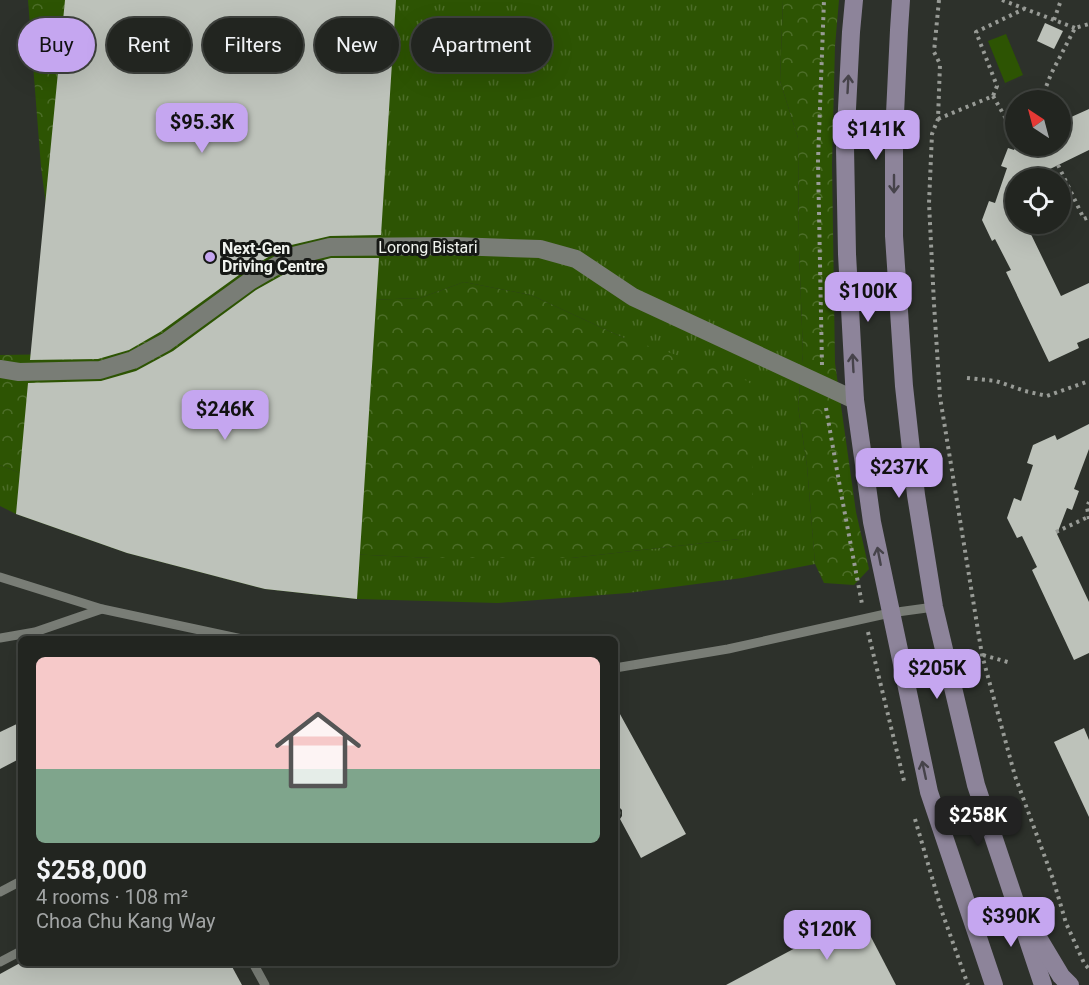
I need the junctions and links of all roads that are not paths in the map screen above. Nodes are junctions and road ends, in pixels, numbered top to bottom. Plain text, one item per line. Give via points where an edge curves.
1 (854, 0) edge
2 (902, 0) edge
3 (0, 369) edge
4 (855, 400) junction
5 (0, 577) edge
6 (934, 607) junction
7 (102, 609) junction
8 (890, 613) junction
9 (228, 636) edge
10 (0, 638) edge
11 (618, 667) edge
12 (18, 882) edge
13 (0, 892) edge
14 (1014, 899) junction
15 (18, 953) edge
16 (0, 962) edge
17 (256, 966) edge
18 (265, 985) edge
19 (994, 985) edge
20 (1043, 985) edge
21 (1070, 985) edge

4 -> 1 main road via 845,147
2 -> 6 main road via 894,135 894,237 904,386
3 - 4 street, Lorong Bistari via 100,370 133,360 293,256 330,247 540,249 576,259 633,297
8 -> 4 main road via 872,522
5 - 7 lane
6 - 8 lane
6 - 14 main road via 976,784
7 - 9 lane
7 - 10 lane via 35,632
8 - 11 lane via 761,643
19 -> 8 main road via 929,792
12 - 13 lane
14 - 20 main road
14 - 21 main road
15 - 16 lane
17 - 18 lane

